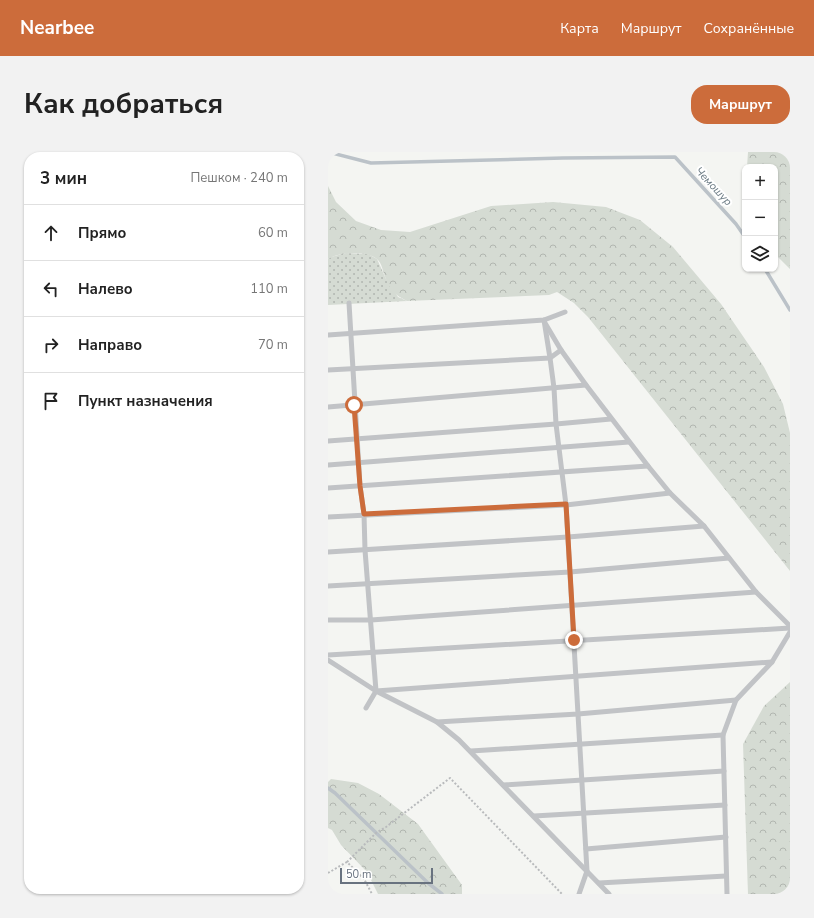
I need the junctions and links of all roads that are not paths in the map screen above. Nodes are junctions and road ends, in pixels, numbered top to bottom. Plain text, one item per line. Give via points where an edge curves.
1 (349, 304) dead end
2 (564, 312) dead end
3 (544, 320) junction
4 (350, 334) junction
5 (328, 335) edge
6 (561, 350) junction
7 (550, 358) junction
8 (352, 369) junction
9 (328, 370) edge
10 (586, 385) junction
11 (554, 388) junction
12 (354, 405) junction
13 (328, 407) edge
14 (611, 419) junction
15 (556, 424) junction
16 (357, 440) junction
17 (328, 441) edge
18 (629, 442) junction
19 (559, 449) junction
20 (358, 463) junction
21 (328, 465) edge
22 (648, 466) junction
23 (561, 472) junction
24 (360, 486) junction
25 (328, 488) edge
26 (670, 493) junction
27 (566, 504) junction
28 (364, 514) junction
29 (328, 517) edge
30 (704, 526) junction
31 (568, 537) junction
32 (365, 550) junction
33 (328, 552) edge
34 (728, 558) junction
35 (570, 572) junction
36 (368, 583) junction
37 (328, 586) edge
38 (756, 592) junction
39 (572, 605) junction
40 (328, 620) edge
41 (371, 620) junction
42 (790, 627) edge
43 (790, 632) edge
44 (574, 640) junction
45 (373, 652) junction
46 (328, 655) edge
47 (328, 660) edge
48 (772, 662) junction
49 (576, 677) junction
50 (376, 692) junction
51 (736, 700) junction
52 (366, 708) dead end
53 (578, 714) junction
54 (437, 722) junction
55 (723, 735) junction
56 (580, 745) junction
57 (470, 751) junction
58 (724, 770) junction
59 (582, 779) junction
60 (504, 785) junction
61 (725, 804) junction
62 (584, 814) junction
63 (534, 816) junction
64 (726, 837) junction
65 (586, 849) junction
66 (588, 871) junction
67 (726, 876) junction
68 (599, 883) junction
69 (579, 894) edge
70 (609, 894) edge
71 (727, 894) edge

1 - 4 lane
2 - 3 lane
3 - 4 lane
3 - 6 lane
3 - 7 lane
4 - 5 lane
4 - 8 lane
6 - 7 lane
6 - 10 lane
7 - 8 lane
7 - 11 lane
8 - 9 lane
8 - 12 lane
10 - 11 lane
10 - 14 lane
11 - 12 lane
11 - 15 lane
12 - 13 lane
12 - 16 lane
14 - 15 lane
14 - 18 lane
15 - 16 lane
15 - 19 lane
16 - 17 lane
16 - 20 lane
18 - 19 lane
18 - 22 lane
19 - 20 lane
19 - 23 lane
20 - 21 lane
20 - 24 lane
22 - 23 lane
22 - 26 lane
23 - 24 lane
23 - 27 lane
24 - 25 lane
24 - 28 lane
26 - 27 lane
26 - 30 lane
27 - 28 lane
27 - 31 lane
28 - 29 lane
28 - 32 lane
30 - 31 lane
30 - 34 lane
31 - 32 lane
31 - 35 lane
32 - 33 lane
32 - 36 lane
34 - 35 lane
34 - 38 lane
35 - 36 lane
35 - 39 lane
36 - 37 lane
36 - 41 lane
38 - 39 lane
38 - 42 lane
39 - 41 lane
39 - 44 lane
40 - 41 lane
41 - 45 lane
42 - 44 lane
43 - 48 lane
44 - 45 lane
44 - 49 lane
45 - 46 lane
45 - 50 lane
47 - 50 lane
48 - 49 lane
48 - 51 lane
49 - 50 lane
49 - 53 lane
50 - 52 lane
50 - 54 lane
51 - 53 lane
51 - 55 lane
53 - 54 lane
53 - 56 lane
54 - 57 lane
55 - 56 lane
55 - 58 lane
56 - 57 lane
56 - 59 lane
57 - 60 lane
58 - 59 lane
58 - 61 lane
59 - 60 lane
59 - 62 lane
60 - 63 lane
61 - 62 lane
61 - 64 lane
62 - 63 lane
62 - 65 lane
63 - 66 lane
64 - 65 lane
64 - 67 lane
65 - 66 lane
66 - 68 lane
66 - 69 lane
67 - 68 lane
67 - 71 lane
68 - 70 lane

